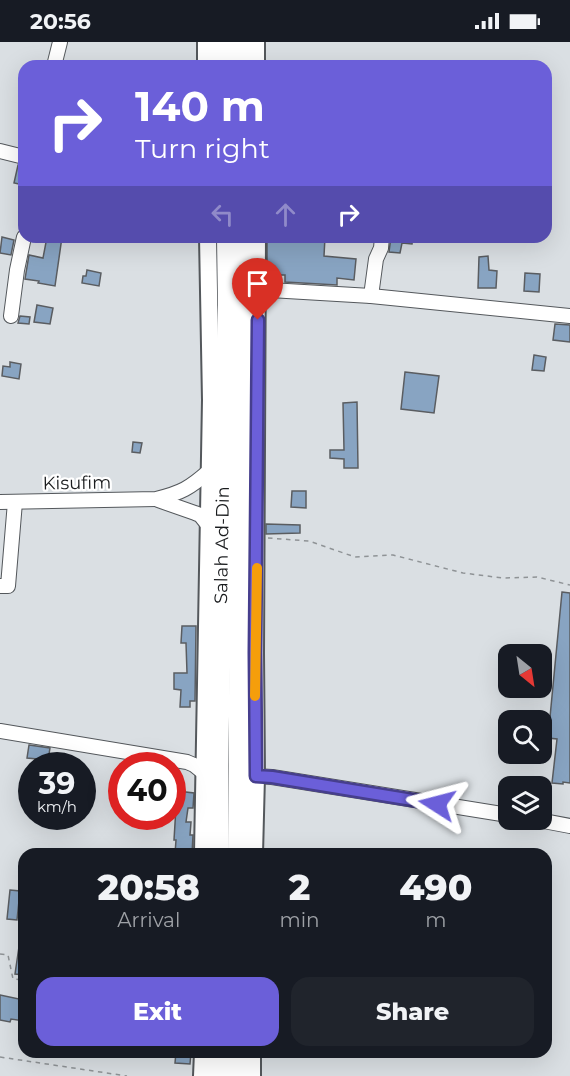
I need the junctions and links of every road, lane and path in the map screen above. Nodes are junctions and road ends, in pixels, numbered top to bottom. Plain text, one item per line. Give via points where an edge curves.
1 (60, 42) edge
2 (206, 42) edge
3 (222, 42) edge
4 (240, 42) edge
5 (256, 42) edge
6 (56, 60) edge
7 (206, 60) edge
8 (223, 60) edge
9 (239, 60) edge
10 (256, 60) edge
11 (0, 151) edge
12 (18, 156) edge
13 (23, 243) edge
14 (208, 243) edge
15 (226, 243) edge
16 (242, 243) edge
17 (257, 243) edge
18 (381, 243) edge
19 (243, 273) junction
20 (258, 286) junction
21 (371, 296) junction
22 (11, 316) dead end
23 (570, 316) edge
24 (209, 471) junction
25 (156, 499) junction
26 (0, 502) edge
27 (15, 502) junction
28 (208, 525) junction
29 (257, 540) junction
30 (570, 585) edge
31 (0, 586) edge
32 (0, 731) edge
33 (205, 744) junction
34 (126, 752) edge
35 (186, 758) edge
36 (186, 763) edge
37 (204, 773) junction
38 (256, 776) junction
39 (498, 813) edge
40 (552, 823) edge
41 (570, 826) edge
42 (203, 848) edge
43 (219, 848) edge
44 (238, 848) edge
45 (254, 848) edge
46 (0, 954) edge
47 (18, 979) edge
48 (0, 1057) edge
49 (202, 1058) edge
50 (218, 1058) edge
51 (237, 1058) edge
52 (252, 1058) edge
53 (127, 1076) edge
54 (202, 1076) edge
55 (219, 1076) edge
56 (236, 1076) edge
57 (252, 1076) edge

1 - 6 street
2 - 7 main road
3 - 8 highway
4 - 9 highway
5 - 10 main road
11 - 12 street
13 - 22 street
14 - 24 main road
15 - 43 highway, Salah Ad-Din
16 - 19 highway, Salah Ad-Din
17 - 20 main road
18 - 21 street
19 - 20 street
19 - 44 highway, Salah Ad-Din
20 - 21 street
20 - 29 main road
21 - 23 street
24 - 25 street, Kisufim via 189,488
24 - 28 main road
25 - 27 street, Kisufim
25 - 28 street, Kisufim via 195,513
26 - 27 street, Kisufim
27 - 31 street via 8,586
28 - 33 main road
29 - 30 path via 309,541 356,557 393,555 463,573 537,577
29 - 38 main road
32 - 34 street
33 - 35 street
33 - 37 main road
36 - 37 street
37 - 42 main road
38 - 39 street
38 - 45 main road
40 - 41 street
46 - 47 path via 8,955 13,979
48 - 53 path
49 - 54 main road
50 - 55 highway
51 - 56 highway
52 - 57 main road

